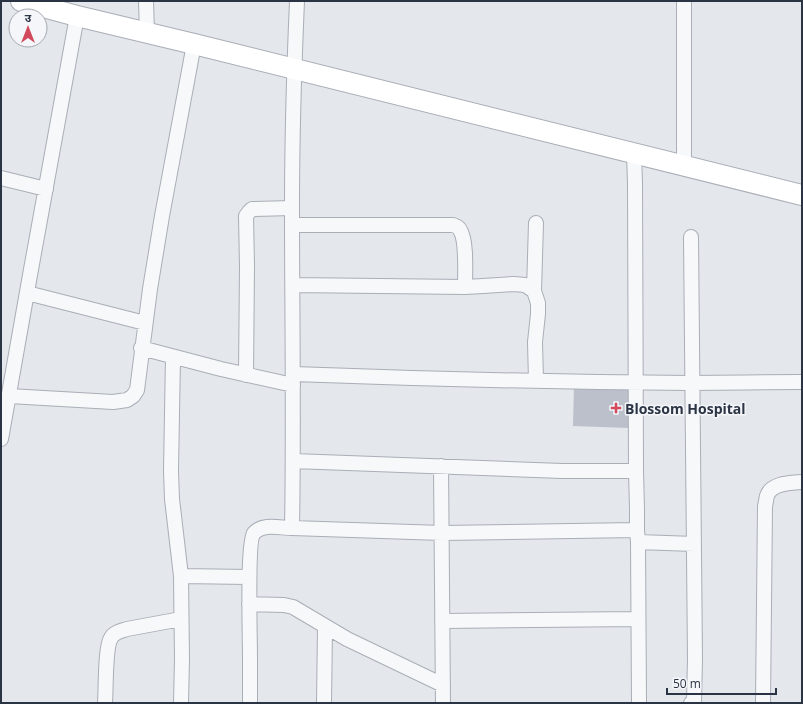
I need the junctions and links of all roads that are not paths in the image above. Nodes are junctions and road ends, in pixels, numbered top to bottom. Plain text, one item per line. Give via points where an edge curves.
1 (21, 1) edge
2 (146, 1) edge
3 (297, 1) edge
4 (684, 1) edge
5 (45, 4) edge
6 (77, 16) junction
7 (147, 33) junction
8 (194, 44) junction
9 (294, 70) junction
10 (634, 154) junction
11 (684, 166) junction
12 (1, 178) edge
13 (46, 189) junction
14 (802, 195) edge
15 (292, 208) junction
16 (536, 223) dead end
17 (293, 225) junction
18 (691, 237) dead end
19 (293, 285) junction
20 (465, 287) junction
21 (534, 291) junction
22 (27, 293) junction
23 (145, 323) junction
24 (141, 348) junction
25 (174, 357) junction
26 (246, 375) junction
27 (293, 379) junction
28 (536, 380) junction
29 (636, 382) junction
30 (692, 382) junction
31 (802, 382) edge
32 (9, 396) junction
33 (1, 439) edge
34 (293, 461) junction
35 (441, 466) junction
36 (636, 471) junction
37 (802, 482) edge
38 (292, 528) junction
39 (442, 533) junction
40 (637, 536) junction
41 (694, 544) junction
42 (180, 576) junction
43 (249, 577) junction
44 (249, 604) junction
45 (181, 619) junction
46 (638, 619) junction
47 (442, 621) junction
48 (325, 627) junction
49 (442, 685) junction
50 (106, 703) edge
51 (181, 703) edge
52 (250, 703) edge
53 (324, 703) edge
54 (443, 703) edge
55 (639, 703) edge
56 (691, 703) edge
57 (763, 703) edge

1 - 5 street
2 - 7 street
3 - 9 street
4 - 11 street
5 - 6 street
6 - 7 street
6 - 13 street
7 - 8 street
8 - 9 street
8 - 23 street
9 - 10 street
9 - 15 street
10 - 11 street
10 - 29 street
11 - 14 street
12 - 13 street
13 - 22 street
15 - 17 street
15 - 26 street via 252,209 246,216
16 - 21 street
17 - 19 street
17 - 20 street via 453,225 458,227 463,236
18 - 30 street
19 - 20 street
19 - 27 street
20 - 21 street via 514,284 525,285
21 - 28 street via 538,303
22 - 23 street
22 - 32 street
23 - 24 street
24 - 25 street
24 - 32 street via 137,390 127,400 113,402
25 - 26 street
25 - 42 street via 171,471
26 - 27 street
27 - 28 street
27 - 34 street
28 - 29 street
29 - 30 street
29 - 36 street
30 - 31 street
30 - 41 street
32 - 33 street
34 - 35 street
34 - 38 street
35 - 36 street
35 - 39 street
36 - 40 street
37 - 57 street via 777,486 770,490 766,497
38 - 39 street
38 - 43 street via 259,528 252,534
39 - 40 street
39 - 47 street
40 - 41 street
40 - 46 street
41 - 56 street via 695,694
42 - 43 street
42 - 45 street
43 - 44 street
44 - 48 street via 293,607
44 - 52 street
45 - 50 street via 127,629 110,638 107,648
45 - 51 street
46 - 47 street
46 - 55 street
47 - 49 street
48 - 49 street
48 - 53 street
49 - 54 street

